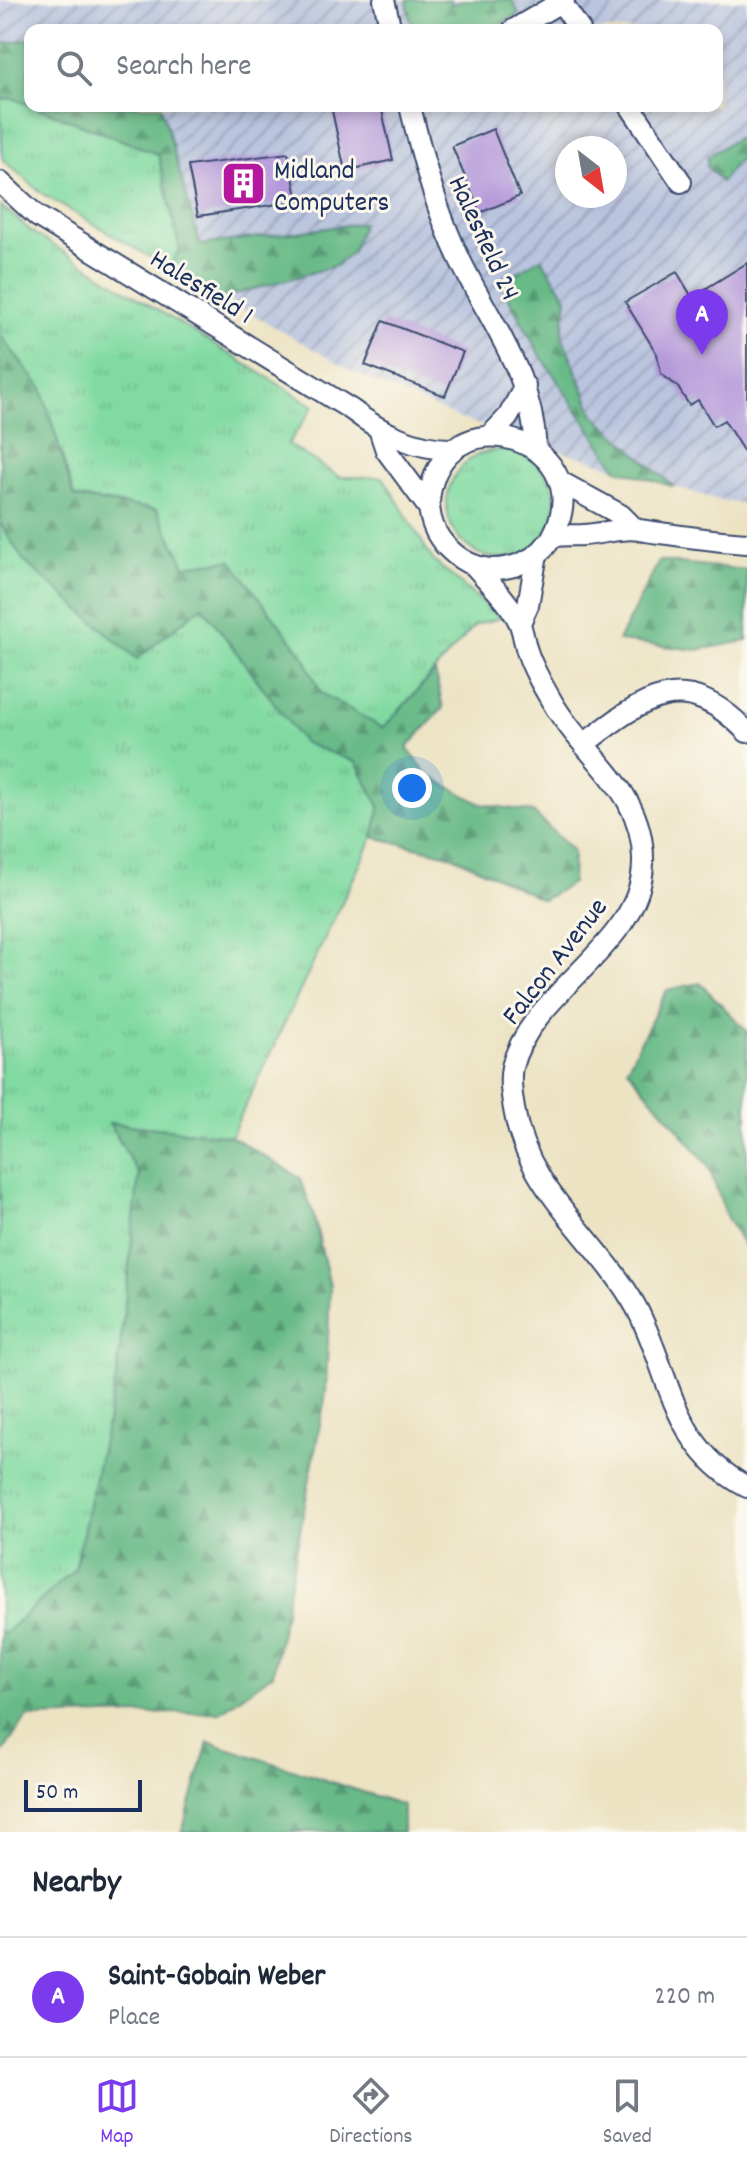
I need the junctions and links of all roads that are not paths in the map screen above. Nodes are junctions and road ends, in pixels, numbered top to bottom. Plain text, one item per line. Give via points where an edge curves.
1 (384, 0) edge
2 (563, 1) edge
3 (390, 24) edge
4 (523, 24) edge
5 (576, 24) edge
6 (411, 112) edge
7 (634, 112) edge
8 (0, 182) edge
9 (681, 182) dead end
10 (525, 386) junction
11 (380, 432) junction
12 (490, 436) junction
13 (454, 449) junction
14 (536, 450) junction
15 (559, 481) junction
16 (429, 508) junction
17 (635, 529) junction
18 (552, 537) junction
19 (747, 543) edge
20 (537, 554) junction
21 (474, 565) junction
22 (520, 623) junction
23 (747, 732) edge
24 (584, 744) junction
25 (747, 1487) edge

1 - 3 street
2 - 4 street
2 - 5 street
6 - 10 street, Halesfield 24 via 427,176 462,264
7 - 9 street
8 - 11 street, Halesfield 1 via 37,216
10 - 12 street
10 - 14 street, Halesfield 24 via 532,402
11 - 13 street, Halesfield 1
11 - 16 street, Halesfield 1 via 386,450
12 - 13 street, Halesfield 1
12 - 14 street via 510,437
13 - 16 street via 435,475
14 - 15 street
15 - 17 street via 621,515
15 - 18 street via 562,510
16 - 21 street, Halesfield 1 via 440,539
17 - 18 street
17 - 19 street
18 - 20 street
20 - 21 street via 507,568
20 - 22 street
21 - 22 street, Falcon Avenue
22 - 24 street, Falcon Avenue via 543,688
23 - 24 street via 706,699 668,695 631,709
24 - 25 street, Falcon Avenue via 615,778 638,818 642,877 623,922 518,1049 511,1070 516,1121 552,1199 636,1309 686,1429 707,1457

